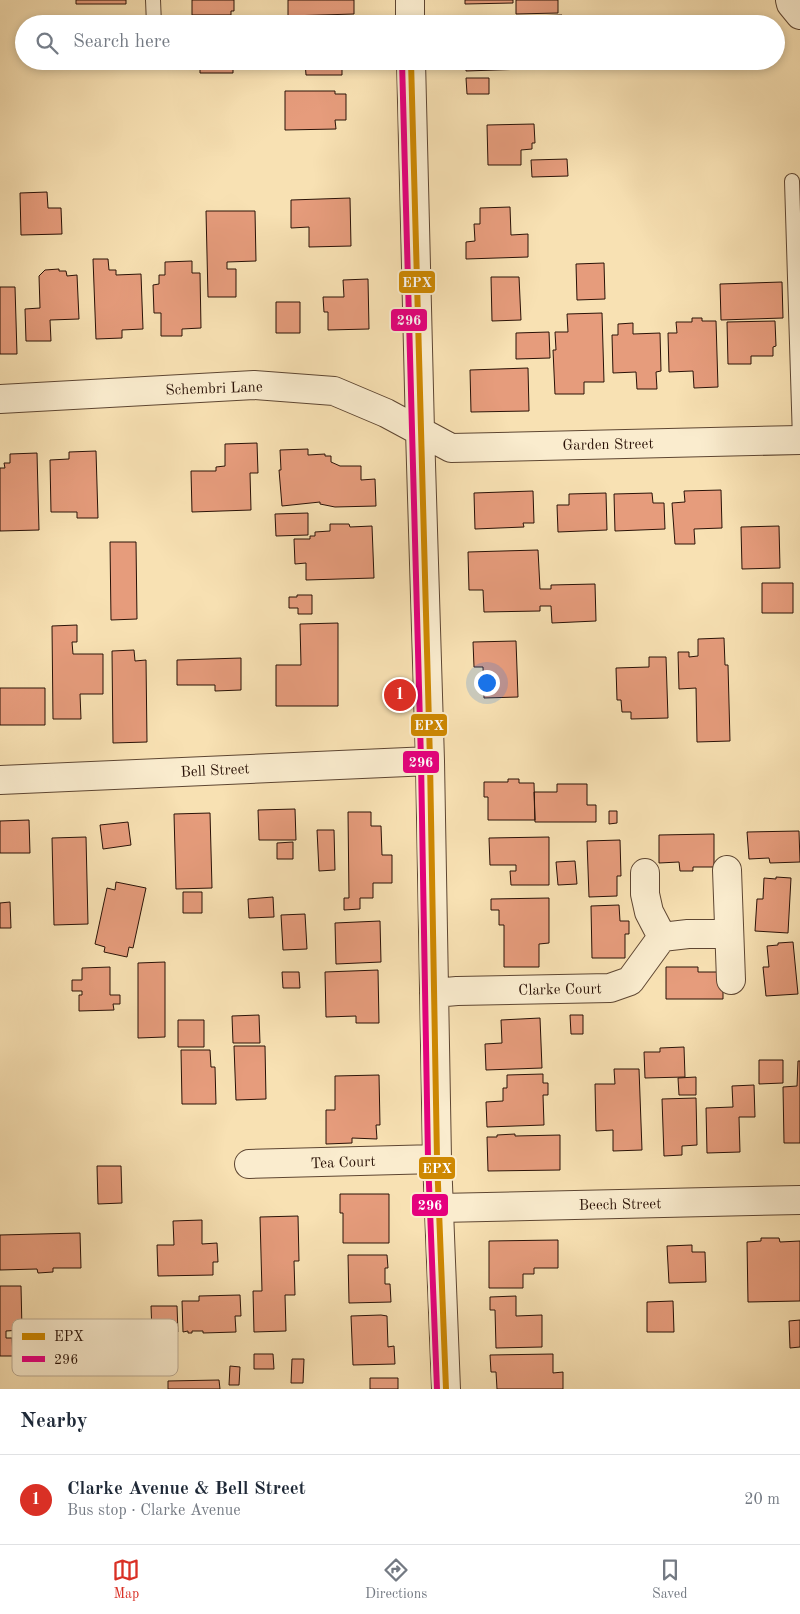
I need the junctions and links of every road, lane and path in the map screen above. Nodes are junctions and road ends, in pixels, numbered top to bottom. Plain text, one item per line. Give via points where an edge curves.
1 (153, 0) edge
2 (410, 0) edge
3 (790, 0) edge
4 (154, 15) edge
5 (410, 15) edge
6 (800, 15) edge
7 (411, 70) edge
8 (792, 181) dead end
9 (0, 399) edge
10 (420, 431) junction
11 (800, 440) edge
12 (430, 761) junction
13 (0, 780) edge
14 (727, 870) dead end
15 (645, 873) dead end
16 (729, 934) junction
17 (662, 937) junction
18 (731, 980) dead end
19 (434, 993) junction
20 (437, 1159) junction
21 (249, 1164) dead end
22 (800, 1200) edge
23 (440, 1208) junction
24 (446, 1389) edge

1 - 4 lane
2 - 5 street
3 - 6 street
7 - 10 street
8 - 11 lane
9 - 10 street, Schembri Lane via 254,385 334,391
10 - 11 street, Garden Street via 451,448
10 - 12 street
12 - 13 street, Bell Street
12 - 19 street
14 - 16 street
15 - 17 street via 649,912
16 - 17 street
16 - 18 street
17 - 19 street, Clarke Court via 630,981 610,988
19 - 20 street
20 - 21 street, Tea Court
20 - 23 street
22 - 23 street, Beech Street
23 - 24 street

